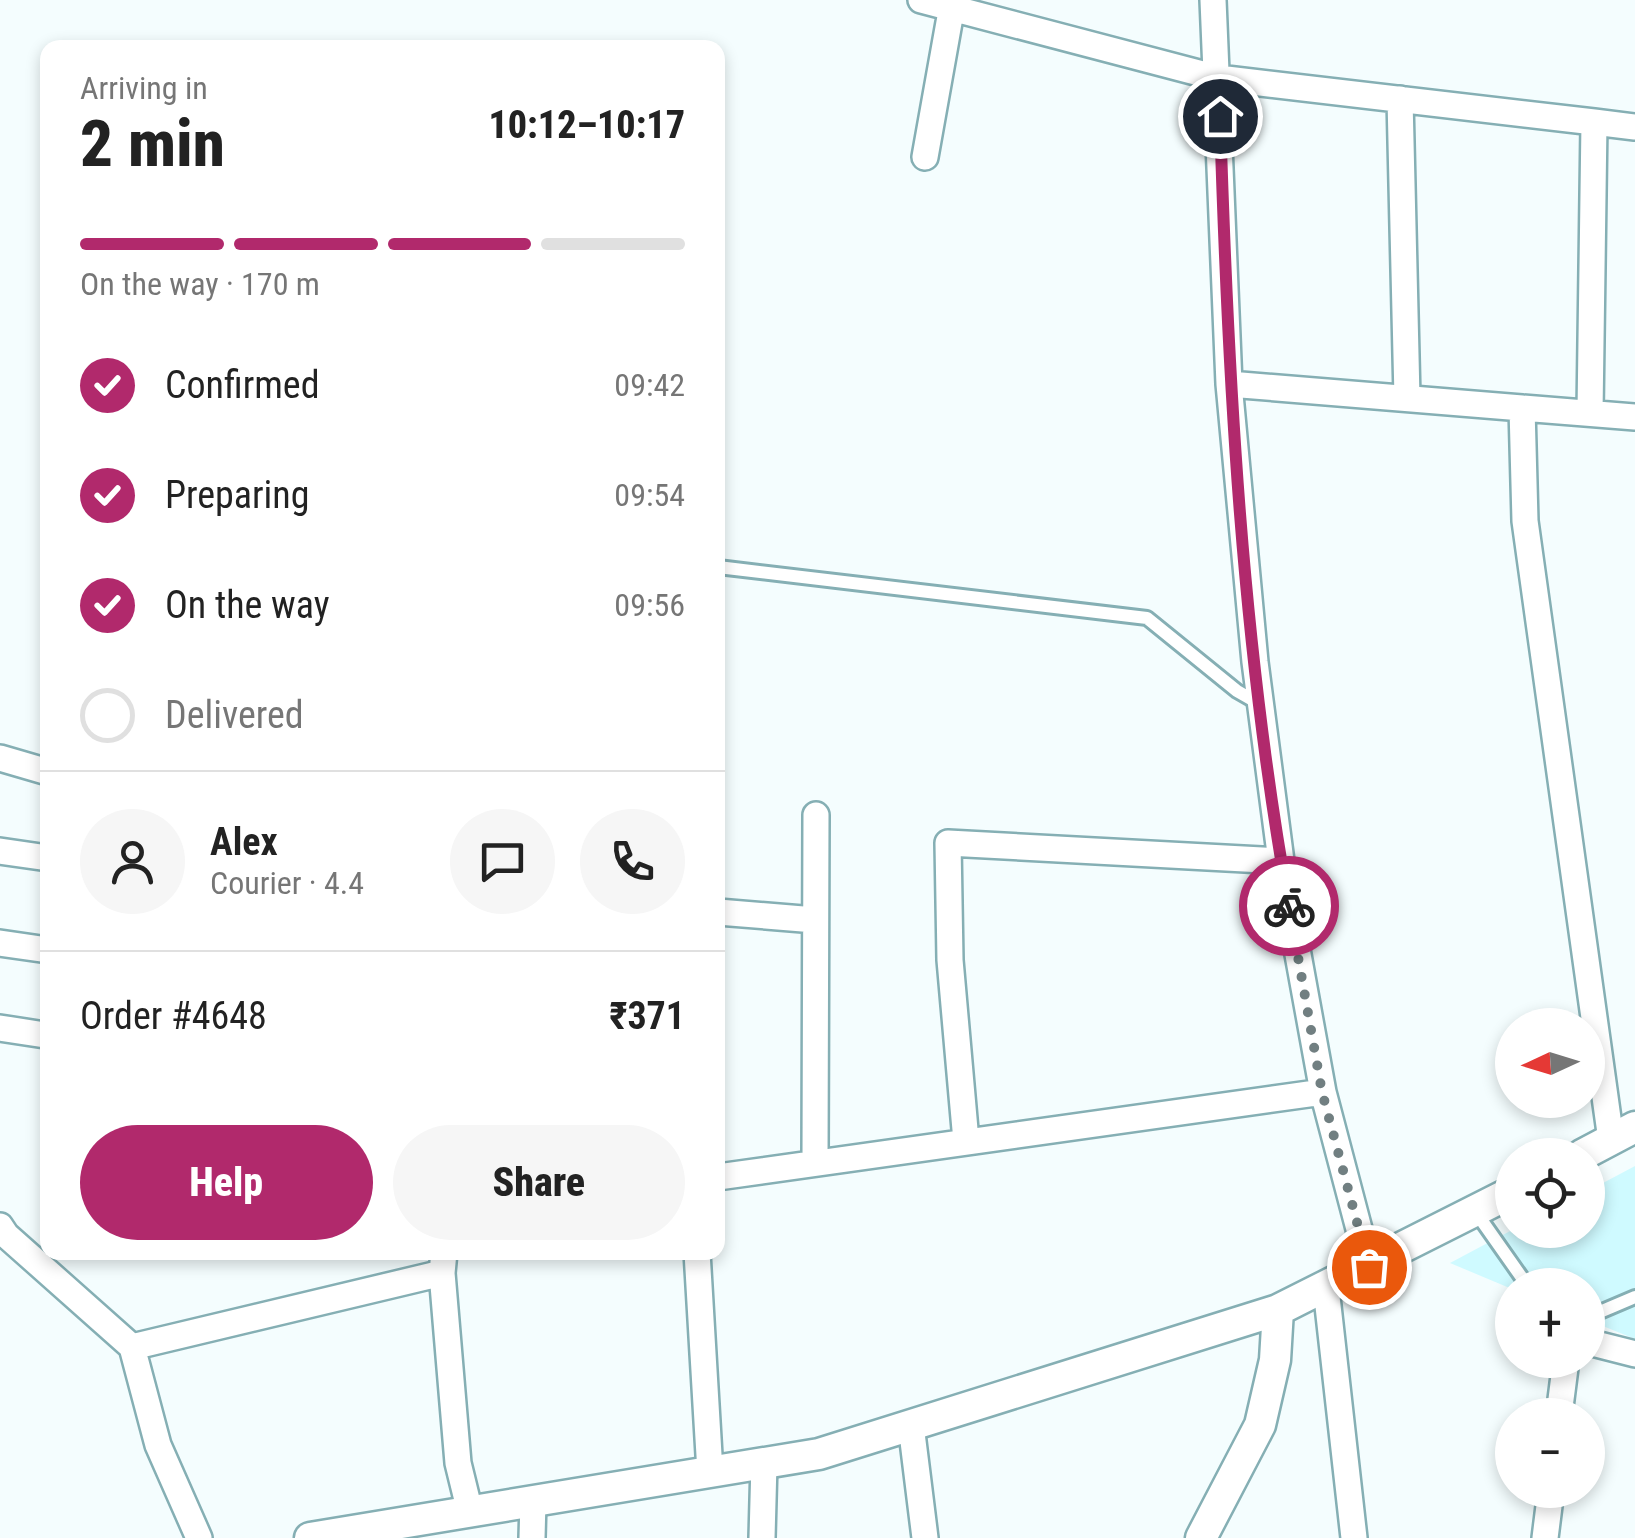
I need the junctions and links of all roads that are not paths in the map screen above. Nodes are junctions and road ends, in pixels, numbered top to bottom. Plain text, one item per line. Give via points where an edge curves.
1 (921, 0) edge
2 (1213, 0) edge
3 (952, 4) edge
4 (1218, 78) junction
5 (1400, 100) junction
6 (1594, 122) junction
7 (1635, 127) edge
8 (925, 157) dead end
9 (1229, 384) junction
10 (1406, 398) junction
11 (1522, 408) junction
12 (1590, 413) junction
13 (1635, 417) edge
14 (725, 569) edge
15 (1260, 705) junction
16 (0, 758) edge
17 (40, 770) edge
18 (816, 815) dead end
19 (0, 851) edge
20 (40, 857) edge
21 (1282, 861) junction
22 (725, 913) edge
23 (815, 920) junction
24 (0, 943) edge
25 (40, 949) edge
26 (0, 1028) edge
27 (40, 1033) edge
28 (1322, 1092) junction
29 (1623, 1133) edge
30 (966, 1142) junction
31 (815, 1162) junction
32 (725, 1176) edge
33 (1495, 1201) edge
34 (1475, 1212) junction
35 (0, 1226) edge
36 (697, 1260) edge
37 (442, 1263) edge
38 (1369, 1267) junction
39 (1515, 1268) edge
40 (1326, 1288) junction
41 (1635, 1297) edge
42 (1278, 1310) junction
43 (1605, 1310) edge
44 (132, 1346) junction
45 (1605, 1346) edge
46 (1635, 1354) edge
47 (911, 1425) junction
48 (764, 1463) junction
49 (710, 1472) junction
50 (533, 1501) junction
51 (1548, 1508) edge
52 (470, 1512) junction
53 (200, 1538) edge
54 (310, 1538) edge
55 (532, 1538) edge
56 (762, 1538) edge
57 (925, 1538) edge
58 (1201, 1538) edge
59 (1354, 1538) edge
60 (1545, 1538) edge

1 - 3 street
2 - 4 street
3 - 4 street
3 - 8 street
4 - 5 street
4 - 9 street
5 - 6 street
5 - 10 street
6 - 7 street
6 - 12 street
9 - 10 street
9 - 15 street
10 - 11 street
11 - 12 street
11 - 29 street via 1526,521
12 - 13 street
14 - 15 lane via 1147,618
15 - 21 street
16 - 17 street
18 - 23 street
19 - 20 street
21 - 28 street
21 - 30 street via 948,843 950,960
22 - 23 street
23 - 31 street
24 - 25 street
26 - 27 street
28 - 30 street
28 - 38 street
30 - 31 street
31 - 32 street
33 - 34 street
34 - 38 street
34 - 39 lane
35 - 44 street
36 - 49 street
37 - 44 street
37 - 52 street via 458,1463
38 - 40 street
40 - 42 street
40 - 59 street
41 - 43 lane
42 - 47 street
42 - 58 street via 1260,1425
44 - 53 street via 158,1445
45 - 46 street
47 - 48 street via 819,1454
47 - 57 street
48 - 49 street
48 - 56 street
49 - 50 street
50 - 52 street
50 - 55 street
51 - 60 street
52 - 54 street

